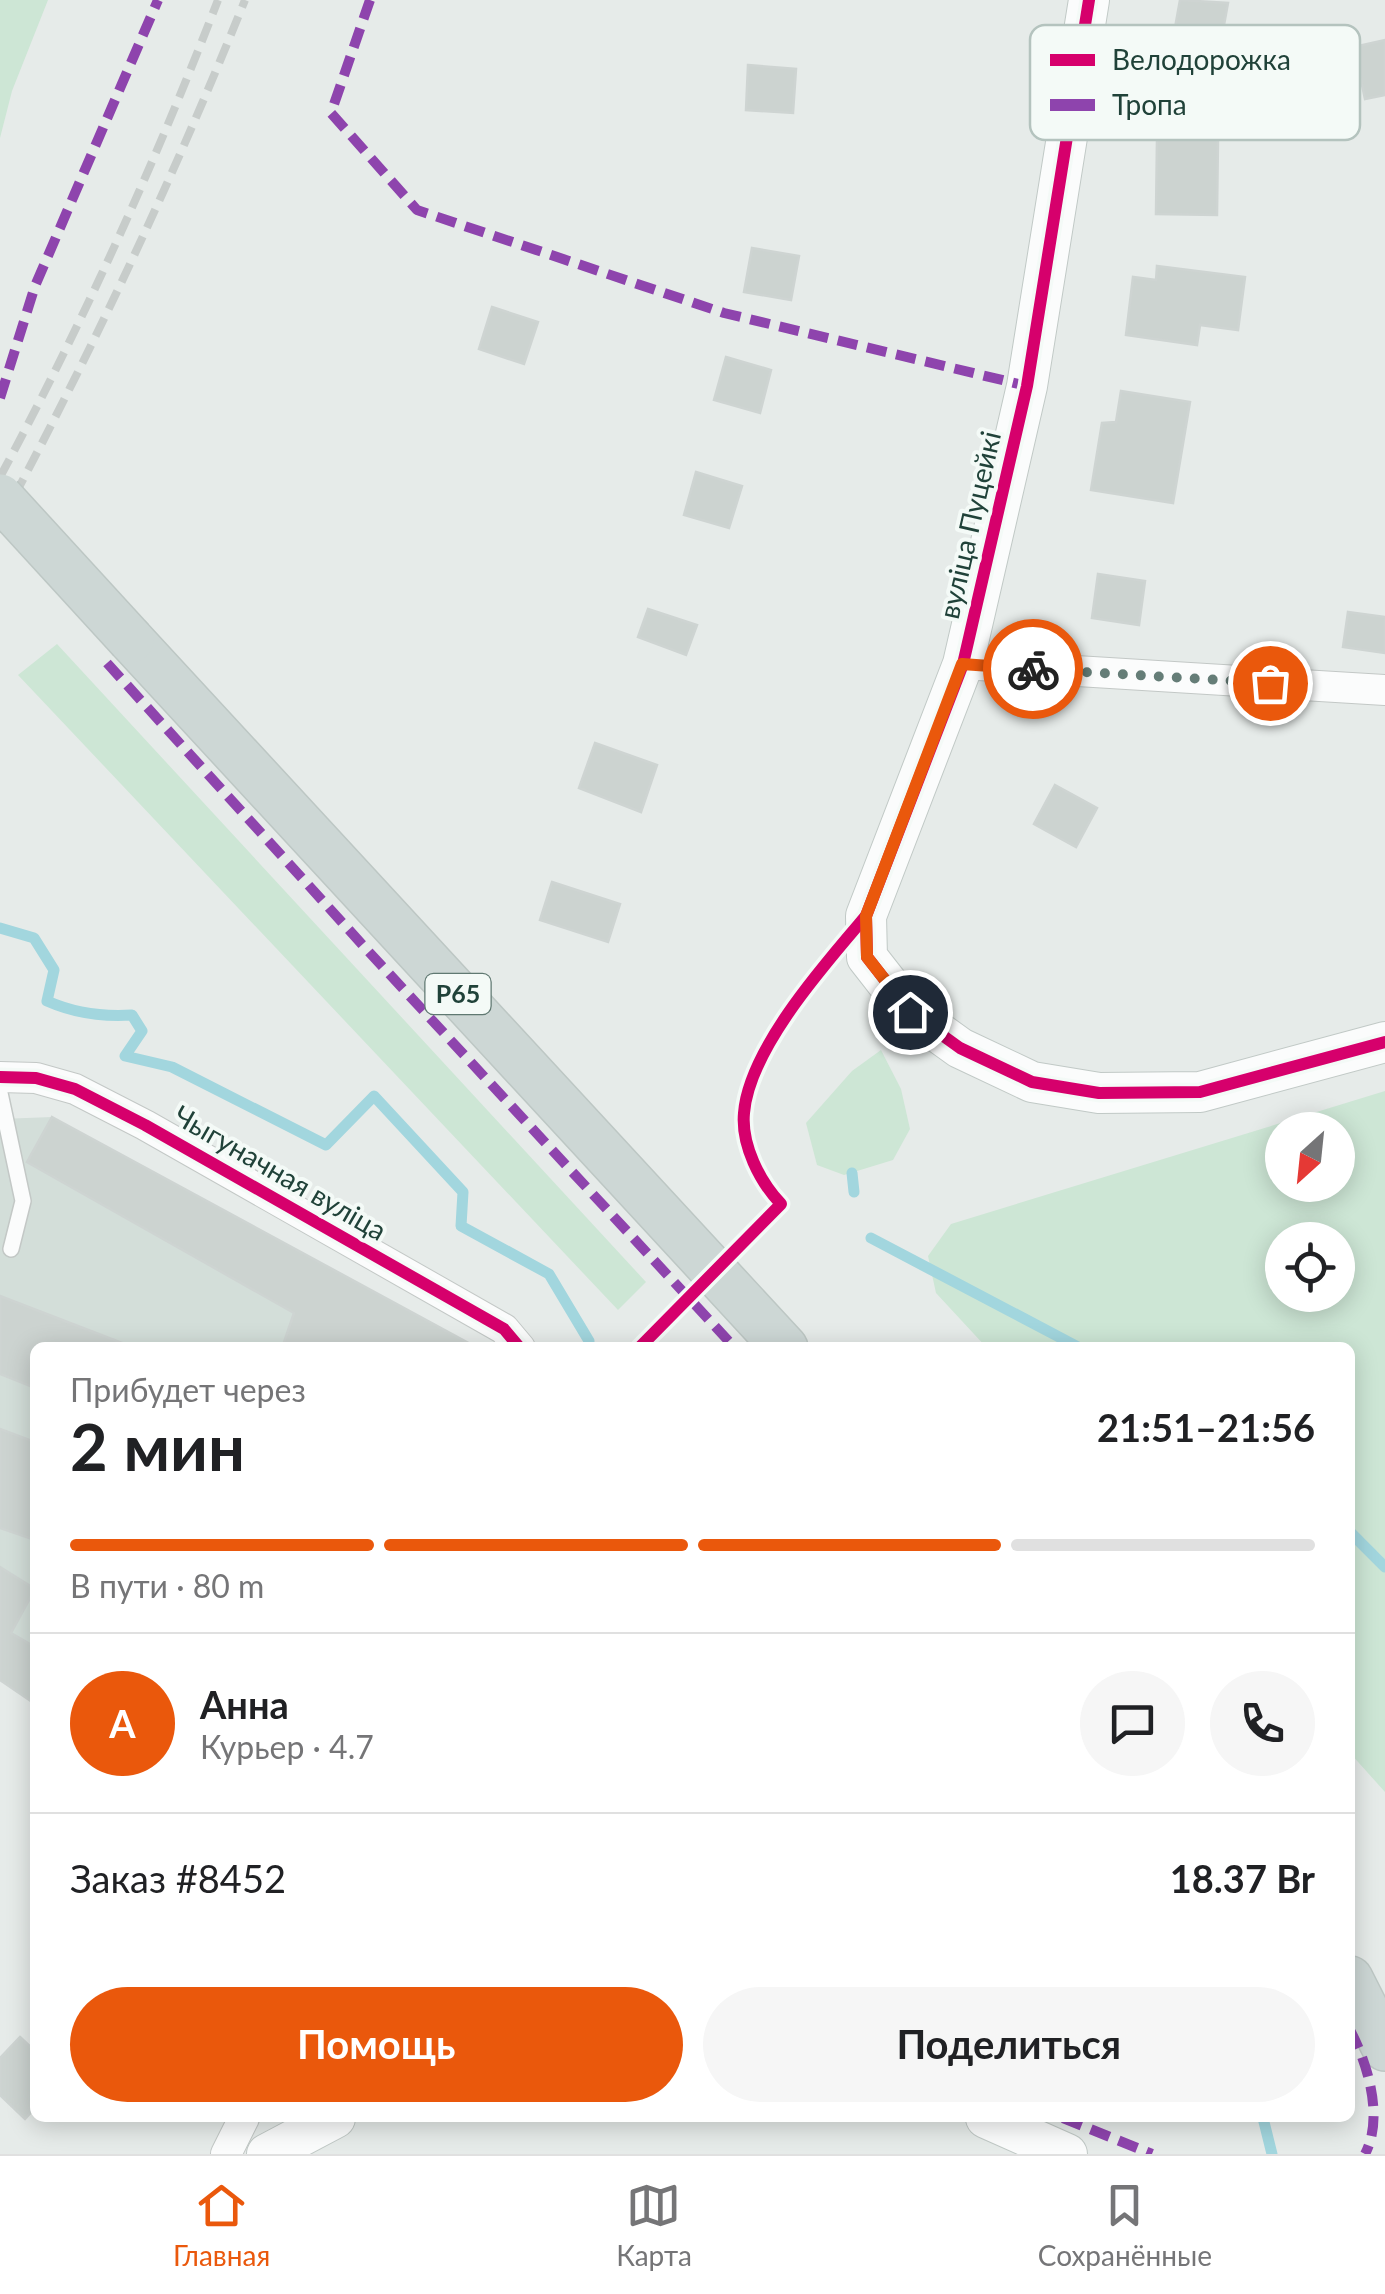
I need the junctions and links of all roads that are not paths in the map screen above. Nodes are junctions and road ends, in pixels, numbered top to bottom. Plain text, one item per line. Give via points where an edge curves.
1 (1088, 0) edge
2 (1084, 25) edge
3 (1066, 140) edge
4 (0, 497) edge
5 (962, 664) junction
6 (1385, 690) edge
7 (1385, 1042) edge
8 (0, 1077) edge
9 (0, 1094) edge
10 (11, 1249) dead end
11 (515, 1342) edge
12 (778, 1342) edge
13 (1355, 1958) edge
14 (1385, 1983) edge
15 (1355, 1989) edge
16 (1385, 2048) edge
17 (242, 2122) edge
18 (327, 2122) edge
19 (995, 2122) edge
20 (226, 2154) edge
21 (267, 2154) edge
22 (1066, 2154) edge

1 - 2 street, вуліца Пуцейкі
3 - 5 street, вуліца Пуцейкі via 1024,404
4 - 12 main road, Р65, bridge
5 - 6 street
5 - 7 street, вуліца Пуцейкі via 866,916 867,957 910,1012 960,1048 1032,1082 1099,1093 1200,1092
8 - 11 street, Чыгуначная вуліца via 36,1078 75,1090 145,1125 504,1329
9 - 10 lane via 23,1201
13 - 14 main road
15 - 16 main road
17 - 20 street
18 - 21 street
19 - 22 street

